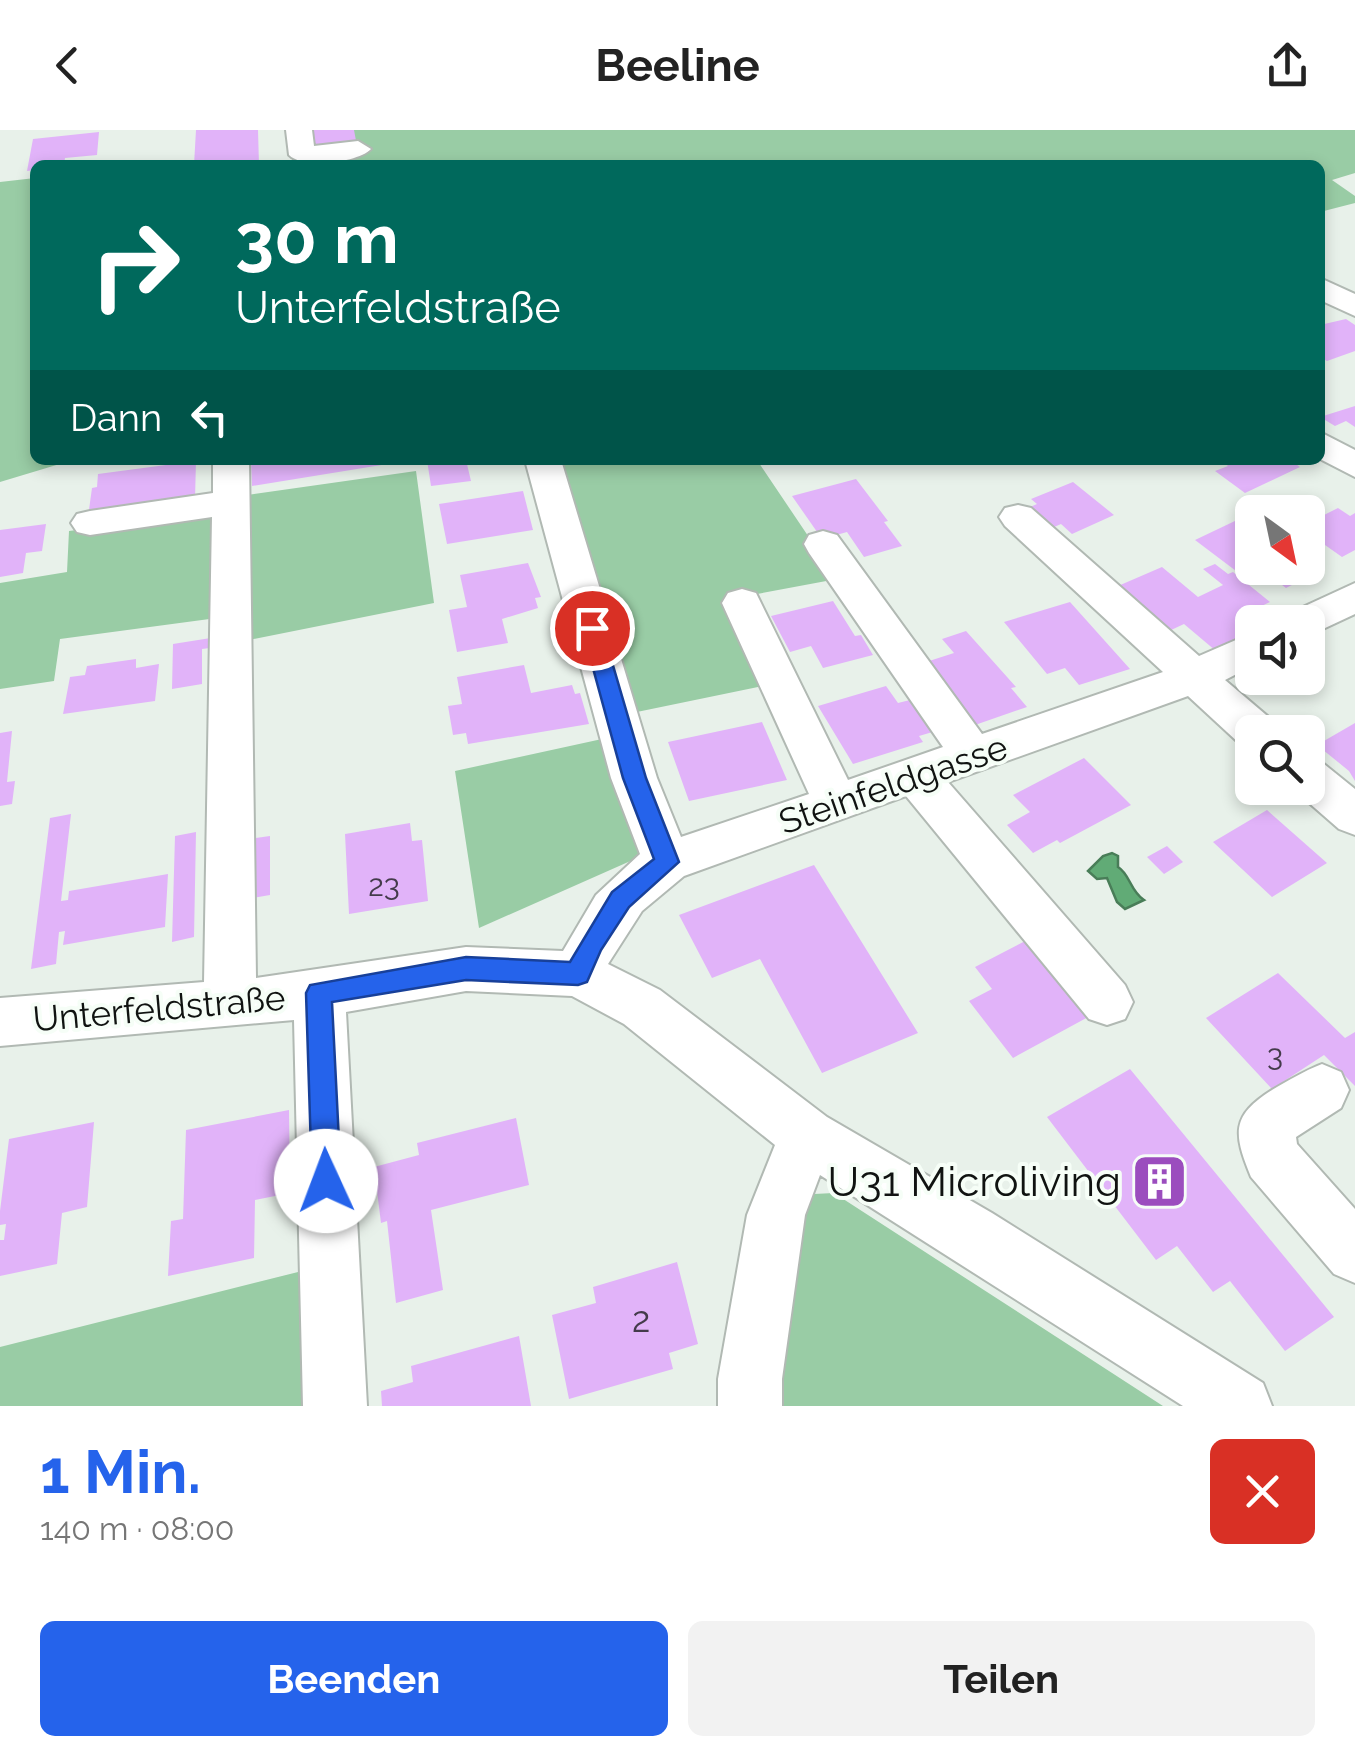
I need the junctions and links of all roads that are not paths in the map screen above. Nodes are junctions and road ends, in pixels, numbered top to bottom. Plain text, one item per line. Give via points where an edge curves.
1 (299, 130) edge
2 (358, 148) dead end
3 (1325, 290) edge
4 (1355, 307) edge
5 (1325, 446) edge
6 (544, 465) edge
7 (1355, 466) edge
8 (231, 481) edge
9 (1018, 517) dead end
10 (90, 523) dead end
11 (823, 544) dead end
12 (1355, 598) edge
13 (742, 603) dead end
14 (1325, 613) edge
15 (1235, 656) edge
16 (1192, 678) junction
17 (1236, 715) edge
18 (973, 756) junction
19 (916, 776) junction
20 (1325, 790) edge
21 (836, 803) junction
22 (1355, 816) edge
23 (667, 862) junction
24 (578, 974) junction
25 (319, 993) junction
26 (1106, 1002) dead end
27 (230, 1004) junction
28 (0, 1022) edge
29 (1322, 1090) dead end
30 (807, 1136) junction
31 (1355, 1252) edge
32 (336, 1406) edge
33 (750, 1406) edge
34 (1240, 1406) edge

1 - 2 street via 302,155
3 - 4 street
5 - 7 street
6 - 23 street via 630,764
8 - 10 street
8 - 27 street
9 - 16 street
11 - 18 street
12 - 14 street
13 - 21 street
15 - 16 street, Steinfeldgasse
16 - 17 street
16 - 18 street, Steinfeldgasse
18 - 19 street, Steinfeldgasse
19 - 21 street, Steinfeldgasse
19 - 26 street
20 - 22 street
21 - 23 street, Steinfeldgasse
23 - 24 street, Steinfeldgasse via 621,899
24 - 25 street, Unterfeldstraße via 466,969
24 - 30 street, Unterfeldstraße via 642,1006
25 - 27 street, Unterfeldstraße
25 - 32 street, Unterfeldstraße
27 - 28 street, Unterfeldstraße
29 - 31 street via 1266,1125 1271,1157
30 - 33 street via 776,1214
30 - 34 street, Unterfeldstraße

